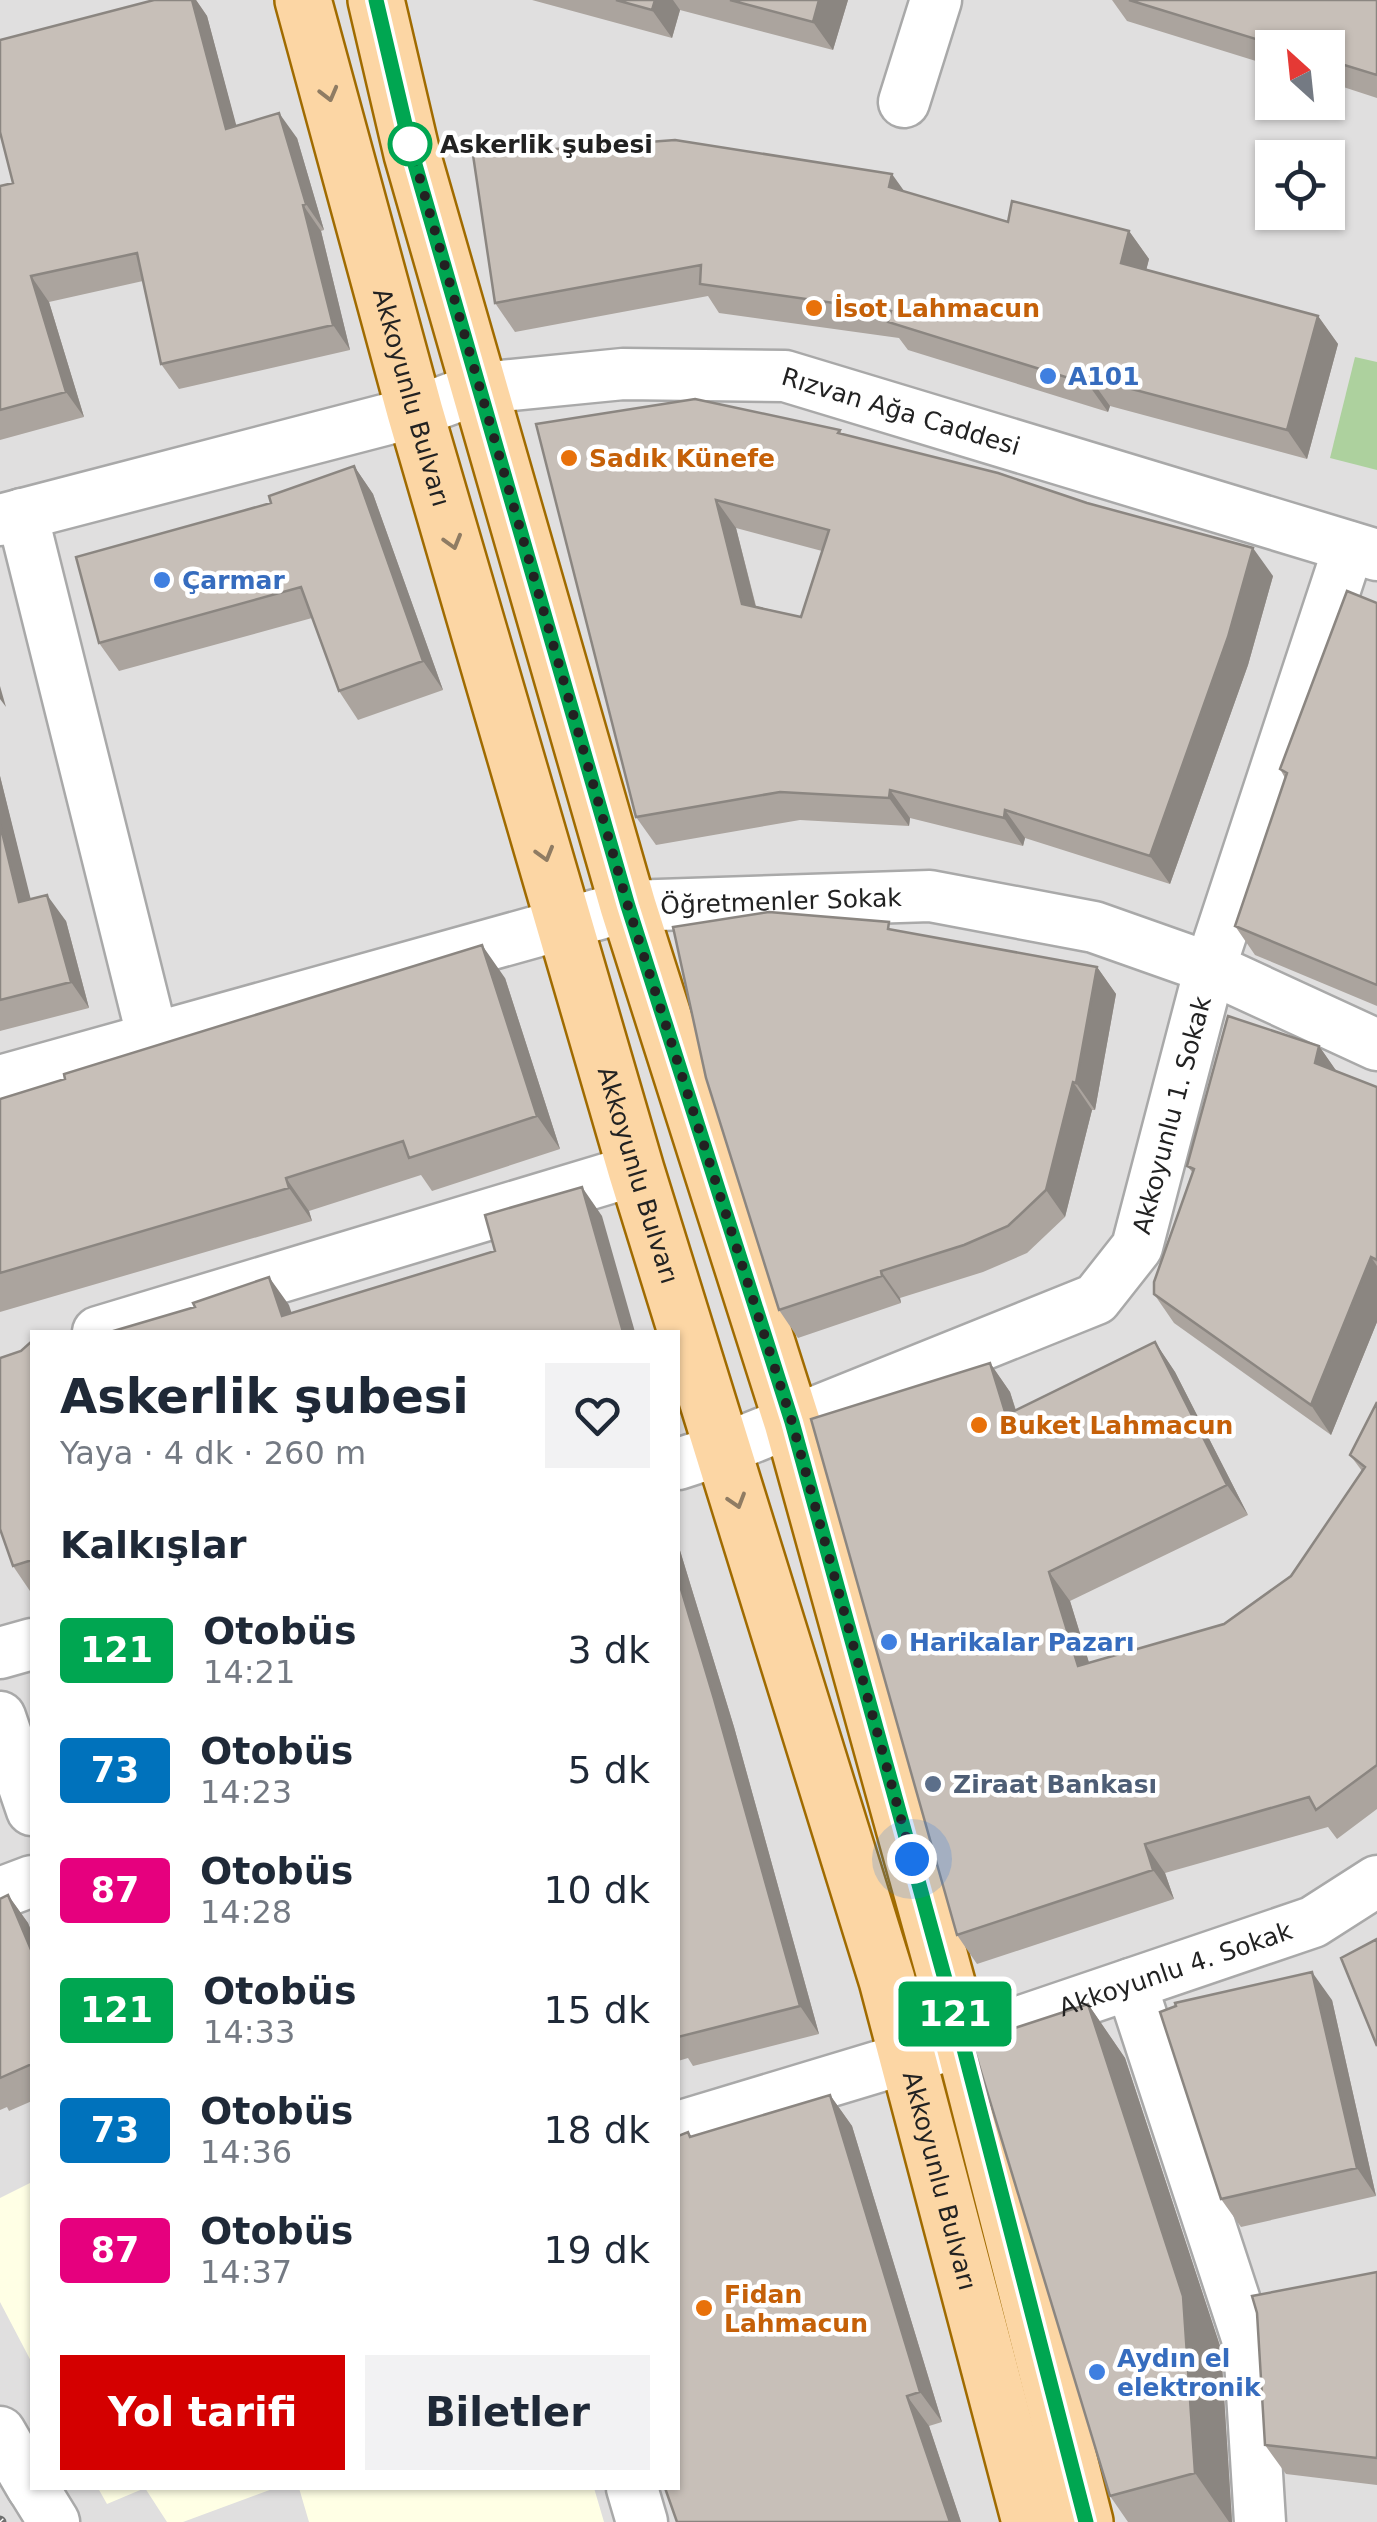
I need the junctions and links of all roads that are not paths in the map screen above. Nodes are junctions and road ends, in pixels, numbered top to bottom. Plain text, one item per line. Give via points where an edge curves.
1 (304, 0) edge
2 (376, 0) edge
3 (936, 0) edge
4 (904, 102) dead end
5 (480, 388) junction
6 (414, 412) junction
7 (11, 517) edge
8 (1363, 551) edge
9 (628, 906) junction
10 (565, 924) junction
11 (1210, 968) junction
12 (153, 1038) junction
13 (1377, 1045) edge
14 (0, 1081) edge
15 (636, 1170) junction
16 (105, 1330) edge
17 (671, 1330) edge
18 (680, 1370) edge
19 (792, 1422) junction
20 (699, 1457) edge
21 (30, 1644) edge
22 (0, 1652) edge
23 (0, 1716) edge
24 (30, 1804) edge
25 (30, 1881) edge
26 (1377, 1881) edge
27 (0, 1893) edge
28 (1131, 1984) junction
29 (962, 2041) junction
30 (906, 2056) junction
31 (680, 2126) edge
32 (0, 2432) edge
33 (30, 2482) edge
34 (35, 2490) edge
35 (633, 2490) edge
36 (54, 2522) edge
37 (642, 2522) edge
38 (1030, 2522) edge
39 (1086, 2522) edge
40 (1260, 2522) edge

1 -> 6 main road, Akkoyunlu Bulvarı
2 - 5 main road via 412,154
3 - 4 street
5 - 6 street, Rızvan Ağa Caddesi
5 - 8 street, Rızvan Ağa Caddesi via 623,374 786,376
5 - 9 main road
6 - 7 street, Rızvan Ağa Caddesi
6 -> 10 main road, Akkoyunlu Bulvarı
7 - 12 street
8 - 11 street, Akkoyunlu 1. Sokak
9 - 10 street, Öğretmenler Sokak
9 - 11 street, Öğretmenler Sokak via 930,896 1094,927
9 - 19 main road
10 - 12 street, Öğretmenler Sokak
10 - 15 main road, Akkoyunlu Bulvarı
11 - 13 street, Öğretmenler Sokak
11 - 19 street, Akkoyunlu 1. Sokak via 1138,1247 1096,1299
12 - 14 street, Öğretmenler Sokak
15 - 16 street
15 - 17 main road, Akkoyunlu Bulvarı
18 - 20 main road, Akkoyunlu Bulvarı
19 - 20 street, Akkoyunlu 1. Sokak
19 - 29 main road
20 -> 30 main road, Akkoyunlu Bulvarı via 887,1980
21 - 22 street
23 - 24 street
25 - 27 street
26 - 28 street, Akkoyunlu 4. Sokak via 1313,1922
28 - 29 street, Akkoyunlu 4. Sokak
28 - 40 street via 1249,2344
29 - 30 street, Akkoyunlu 4. Sokak
29 - 39 main road
30 - 31 street, Akkoyunlu 4. Sokak
30 - 38 main road, Akkoyunlu Bulvarı
32 - 33 street
34 - 36 street
35 - 37 street

